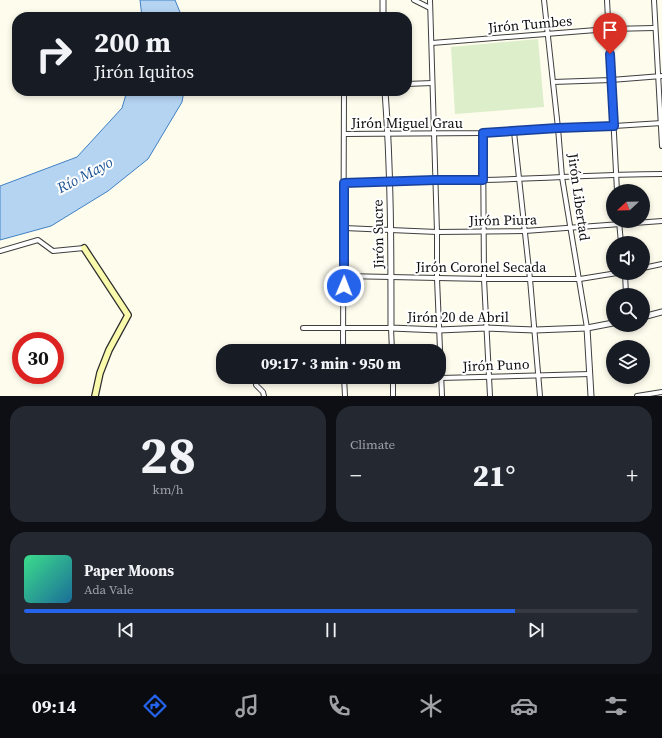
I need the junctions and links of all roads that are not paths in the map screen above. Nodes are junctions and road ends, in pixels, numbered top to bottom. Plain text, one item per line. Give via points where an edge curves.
1 (384, 0) edge
2 (414, 0) edge
3 (430, 0) edge
4 (544, 0) edge
5 (607, 0) edge
6 (654, 0) edge
7 (430, 8) junction
8 (383, 12) edge
9 (654, 28) junction
10 (608, 29) junction
11 (547, 34) junction
12 (656, 38) junction
13 (662, 39) edge
14 (432, 43) junction
15 (660, 76) edge
16 (611, 80) junction
17 (552, 82) junction
18 (432, 83) junction
19 (412, 84) edge
20 (344, 96) edge
21 (384, 96) edge
22 (662, 123) edge
23 (614, 126) junction
24 (558, 128) junction
25 (514, 132) junction
26 (388, 133) junction
27 (433, 133) junction
28 (483, 133) junction
29 (344, 134) junction
30 (662, 146) edge
31 (616, 174) junction
32 (662, 174) edge
33 (562, 177) junction
34 (519, 178) junction
35 (435, 180) junction
36 (483, 180) junction
37 (389, 181) junction
38 (344, 183) junction
39 (617, 184) edge
40 (662, 221) edge
41 (650, 222) edge
42 (606, 225) edge
43 (344, 228) junction
44 (570, 229) junction
45 (391, 231) junction
46 (525, 231) junction
47 (437, 232) junction
48 (484, 232) junction
49 (84, 248) joint
50 (0, 250) edge
51 (662, 264) edge
52 (650, 267) edge
53 (606, 275) edge
54 (344, 276) junction
55 (391, 277) junction
56 (437, 279) junction
57 (484, 279) junction
58 (530, 279) junction
59 (580, 279) junction
60 (662, 312) edge
61 (650, 315) edge
62 (606, 324) edge
63 (302, 328) dead end
64 (391, 328) junction
65 (486, 328) junction
66 (587, 328) junction
67 (342, 329) junction
68 (439, 330) junction
69 (535, 330) junction
70 (343, 344) edge
71 (392, 344) edge
72 (439, 344) edge
73 (539, 374) junction
74 (590, 374) junction
75 (489, 377) junction
76 (446, 378) edge
77 (256, 384) edge
78 (344, 384) edge
79 (393, 384) edge
80 (441, 384) edge
81 (662, 392) edge
82 (95, 396) edge
83 (264, 396) edge
84 (345, 396) edge
85 (392, 396) edge
86 (442, 396) edge
87 (490, 396) edge
88 (540, 396) edge
89 (591, 396) edge
90 (637, 396) edge

1 - 8 street
2 - 7 street
3 - 7 street
4 - 11 street, Jirón Libertad
5 - 10 street
6 - 9 street
7 - 14 street
9 - 10 street, Jirón Tumbes
9 - 12 street
10 - 11 street, Jirón Tumbes
10 - 16 street
11 - 14 street, Jirón Tumbes
11 - 17 street, Jirón Libertad
12 - 13 street
12 - 15 street
14 - 18 street
15 - 16 street
15 - 22 street
16 - 17 street
16 - 23 street
17 - 24 street, Jirón Libertad
18 - 19 street
18 - 27 street
20 - 29 street
21 - 26 street, Jirón Sucre
22 - 23 street, Jirón Miguel Grau
22 - 30 street
23 - 24 street, Jirón Miguel Grau
23 - 31 street
24 - 25 street, Jirón Miguel Grau
24 - 33 street, Jirón Libertad
25 - 28 street, Jirón Miguel Grau
25 - 34 street
26 - 27 street, Jirón Miguel Grau
26 - 29 street, Jirón Miguel Grau
26 - 37 street, Jirón Sucre
27 - 28 street, Jirón Miguel Grau
27 - 35 street
28 - 36 street
29 - 38 street
31 - 32 street
31 - 33 street
31 - 39 street
33 - 34 street
33 - 44 street, Jirón Libertad
34 - 36 street
34 - 46 street
35 - 36 street
35 - 37 street
35 - 47 street
36 - 48 street
37 - 38 street
37 - 45 street, Jirón Sucre
38 - 43 street
40 - 41 street, Jirón Piura
42 - 44 street, Jirón Piura
43 - 45 street, Jirón Piura
43 - 54 street
44 - 46 street, Jirón Piura
44 - 59 street, Jirón Libertad
45 - 47 street, Jirón Piura
45 - 55 street, Jirón Sucre
46 - 48 street, Jirón Piura
46 - 58 street
47 - 48 street, Jirón Piura
47 - 56 street
48 - 57 street
49 - 50 street via 53,251 38,240
49 - 82 main road via 128,315 109,350
51 - 52 street
53 - 59 street, Jirón Coronel Secada
54 - 55 street, Jirón Coronel Secada
54 - 67 street
55 - 56 street, Jirón Coronel Secada
55 - 64 street, Jirón Sucre
56 - 57 street, Jirón Coronel Secada
56 - 68 street
57 - 58 street, Jirón Coronel Secada
57 - 65 street
58 - 59 street, Jirón Coronel Secada
58 - 69 street
59 - 66 street, Jirón Libertad
60 - 61 street
62 - 66 street, Jirón 20 de Abril
63 - 67 street, Jirón 20 de Abril
64 - 67 street, Jirón 20 de Abril
64 - 68 street, Jirón 20 de Abril
64 - 71 street
65 - 68 street, Jirón 20 de Abril
65 - 69 street, Jirón 20 de Abril
65 - 75 street
66 - 69 street, Jirón 20 de Abril
66 - 74 street, Jirón Libertad
67 - 70 street
68 - 72 street
69 - 73 street
73 - 74 street, Jirón Puno
73 - 75 street, Jirón Puno
73 - 88 street
74 - 89 street, Jirón Libertad
75 - 76 street, Jirón Puno
75 - 87 street
77 - 83 street
78 - 84 street
79 - 85 street
80 - 86 street
81 - 90 street

